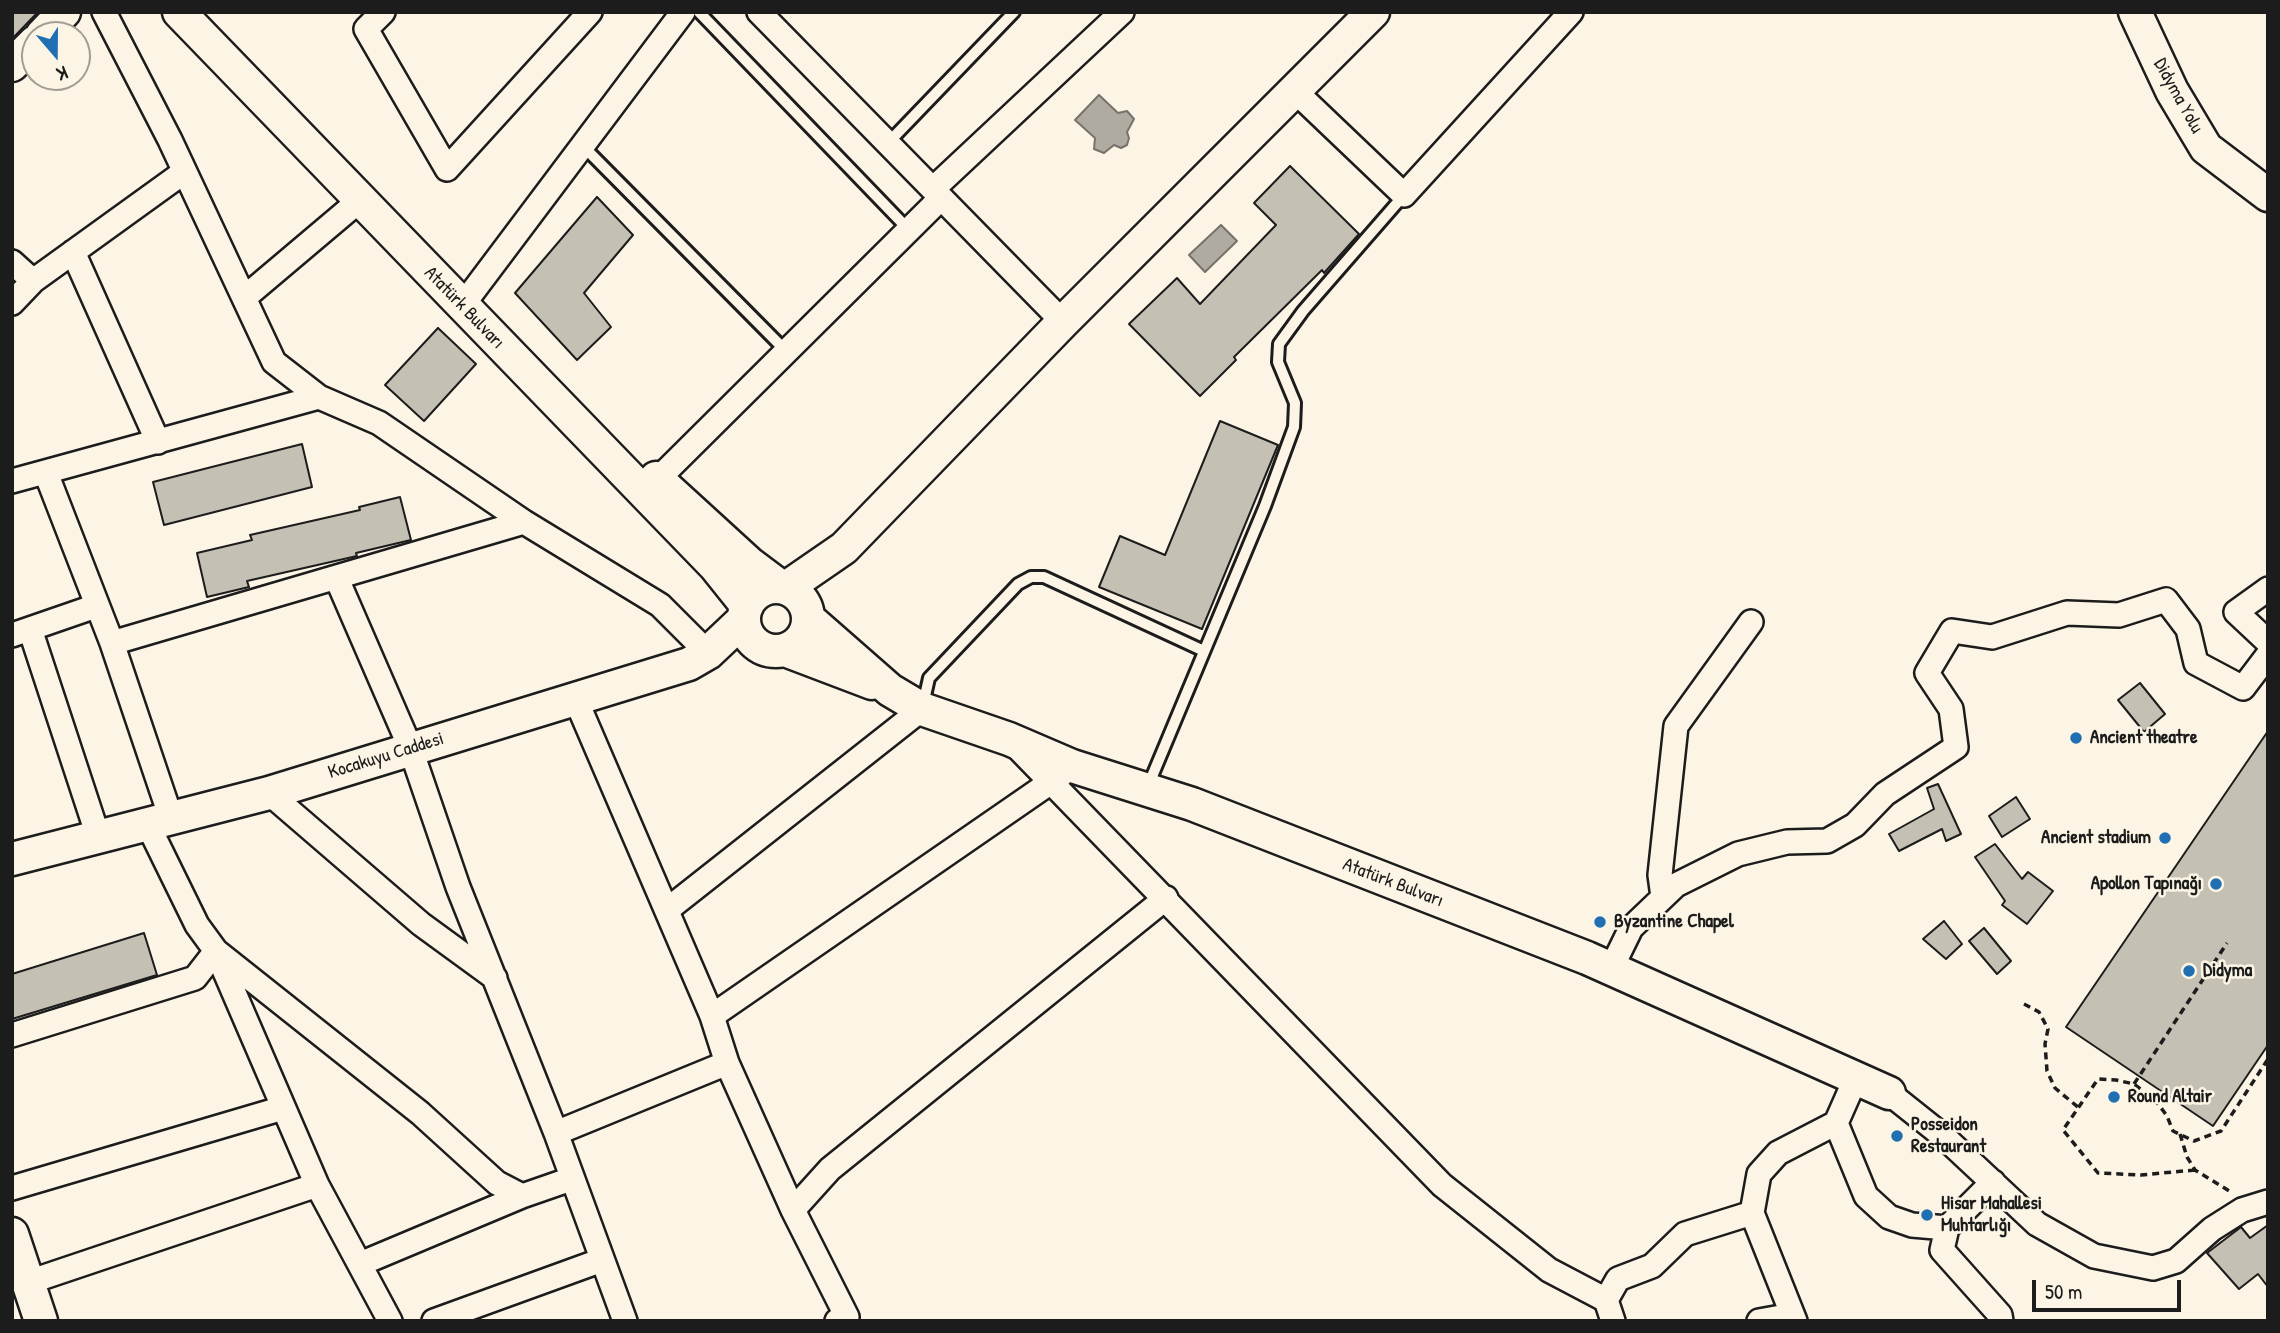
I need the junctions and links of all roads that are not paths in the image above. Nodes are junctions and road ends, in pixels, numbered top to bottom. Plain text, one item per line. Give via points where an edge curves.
1 (104, 12) edge
2 (179, 12) edge
3 (207, 12) edge
4 (383, 12) edge
5 (590, 12) edge
6 (682, 12) edge
7 (699, 12) edge
8 (1014, 12) edge
9 (1122, 12) edge
10 (1571, 12) edge
11 (2135, 12) edge
12 (1367, 15) edge
13 (772, 17) edge
14 (1296, 92) junction
15 (888, 144) junction
16 (583, 146) junction
17 (184, 172) junction
18 (937, 193) junction
19 (1404, 195) junction
20 (2268, 195) edge
21 (360, 200) junction
22 (909, 230) junction
23 (73, 252) junction
24 (12, 262) edge
25 (33, 281) junction
26 (471, 294) junction
27 (244, 298) junction
28 (12, 303) edge
29 (1063, 322) junction
30 (786, 351) junction
31 (319, 397) junction
32 (158, 442) junction
33 (46, 473) junction
34 (657, 480) junction
35 (12, 481) edge
36 (524, 522) junction
37 (337, 579) junction
38 (2268, 589) edge
39 (795, 600) junction
40 (96, 606) junction
41 (745, 613) junction
42 (1751, 622) dead end
43 (21, 632) edge
44 (2268, 642) edge
45 (112, 643) junction
46 (774, 649) junction
47 (1204, 651) junction
48 (708, 653) junction
49 (2268, 655) edge
50 (890, 690) junction
51 (576, 700) junction
52 (922, 709) junction
53 (410, 747) junction
54 (1061, 775) junction
55 (1147, 790) junction
56 (269, 793) junction
57 (159, 820) junction
58 (98, 836) junction
59 (12, 859) edge
60 (1663, 897) junction
61 (1166, 898) junction
62 (667, 910) junction
63 (216, 951) junction
64 (1611, 969) junction
65 (495, 978) junction
66 (712, 1016) junction
67 (12, 1035) edge
68 (727, 1063) junction
69 (1855, 1080) junction
70 (1889, 1093) joint
71 (283, 1108) junction
72 (1836, 1123) junction
73 (556, 1133) junction
74 (571, 1179) junction
75 (1993, 1182) junction
76 (317, 1185) junction
77 (12, 1188) edge
78 (522, 1196) junction
79 (2268, 1202) edge
80 (793, 1210) junction
81 (1752, 1213) junction
82 (1947, 1228) junction
83 (12, 1234) edge
84 (602, 1260) junction
85 (360, 1264) junction
86 (26, 1283) junction
87 (1609, 1310) edge
88 (1794, 1318) edge
89 (389, 1320) edge
90 (41, 1321) edge
91 (434, 1321) edge
92 (625, 1321) edge
93 (837, 1321) edge
94 (1759, 1321) edge
95 (2001, 1321) edge

1 - 17 street
2 - 21 main road, Atatürk Bulvarı
3 - 26 main road, Atatürk Bulvarı
4 - 5 street via 366,29 447,169
6 - 16 street
7 - 22 lane
8 - 15 lane
9 - 18 street
10 - 19 street
11 - 20 main road, Didyma Yolu via 2172,91 2206,148
12 - 14 main road
13 - 15 street
14 - 19 street
14 - 29 main road
15 - 18 street
16 - 26 street
16 - 30 lane
17 - 23 street
17 - 27 street
18 - 22 street
18 - 29 street
19 - 47 lane via 1279,344 1278,362 1295,403 1294,426
21 - 27 street
21 - 41 main road, Atatürk Bulvarı via 715,566
22 - 30 street
23 - 25 street
23 - 32 street
24 - 25 street
25 - 28 street
26 - 34 main road, Atatürk Bulvarı
27 - 31 street via 274,362
29 - 39 main road
30 - 34 street
31 - 32 street
31 - 36 street via 379,424
32 - 33 street
33 - 35 street
33 - 40 street
34 - 39 main road, Atatürk Bulvarı
36 - 37 street
36 - 48 street via 660,605
37 - 45 street
37 - 53 street
38 - 44 street via 2236,612
39 - 41 main road via 761,591
39 - 46 main road via 799,642
39 - 50 main road, Atatürk Bulvarı
40 - 43 street
40 - 45 street
41 - 46 main road via 749,636
41 - 48 main road, Kocakuyu Caddesi
42 - 60 street via 1676,726 1660,875
43 - 58 street
45 - 57 street
46 - 48 main road
46 - 50 main road, Atatürk Bulvarı
47 - 52 lane via 1044,577 1031,577 1018,584 929,678
47 - 55 lane
48 - 51 main road, Kocakuyu Caddesi via 688,664
49 - 60 street via 2243,688 2196,663 2188,629 2166,600 2119,615 2067,613 1992,637 1952,631 1927,673 1951,709 1956,747 1885,794 1855,825 1827,841 1787,842 1738,854 1675,885
50 - 52 main road, Atatürk Bulvarı
51 - 53 main road, Kocakuyu Caddesi
51 - 62 street
52 - 54 main road, Atatürk Bulvarı via 1009,739
52 - 62 street
53 - 56 main road, Kocakuyu Caddesi
53 - 65 street
54 - 55 main road, Atatürk Bulvarı
54 - 61 street
54 - 66 street
55 - 64 main road, Atatürk Bulvarı
56 - 57 main road, Kocakuyu Caddesi
56 - 65 street via 421,925
57 - 58 main road, Kocakuyu Caddesi
57 - 63 street via 197,925
58 - 59 main road, Kocakuyu Caddesi
60 - 64 street via 1631,928
61 - 80 street via 830,1169
61 - 87 street via 1442,1185 1549,1270
62 - 66 street
63 - 67 street via 195,978
63 - 71 street
63 - 78 street via 420,1114 497,1183
64 - 69 main road, Atatürk Bulvarı
65 - 73 street
66 - 68 street
68 - 73 street
68 - 80 street
69 - 70 main road, Atatürk Bulvarı
69 - 72 street
70 - 75 street
71 - 76 street
71 - 77 street
72 - 81 street via 1778,1153 1759,1174
72 - 82 street via 1873,1203 1889,1217 1912,1225
73 - 74 street
74 - 78 street
74 - 84 street
75 - 79 street via 2037,1224 2094,1256 2153,1268 2176,1261 2242,1210
75 - 82 street
76 - 85 street
76 - 86 street
78 - 85 street
80 - 93 street via 847,1317
81 - 87 street via 1685,1234 1652,1266 1618,1279
81 - 88 street
82 - 95 street via 1942,1250
83 - 86 main road
84 - 91 street
84 - 92 street
85 - 89 street
86 - 90 main road
88 - 94 street

